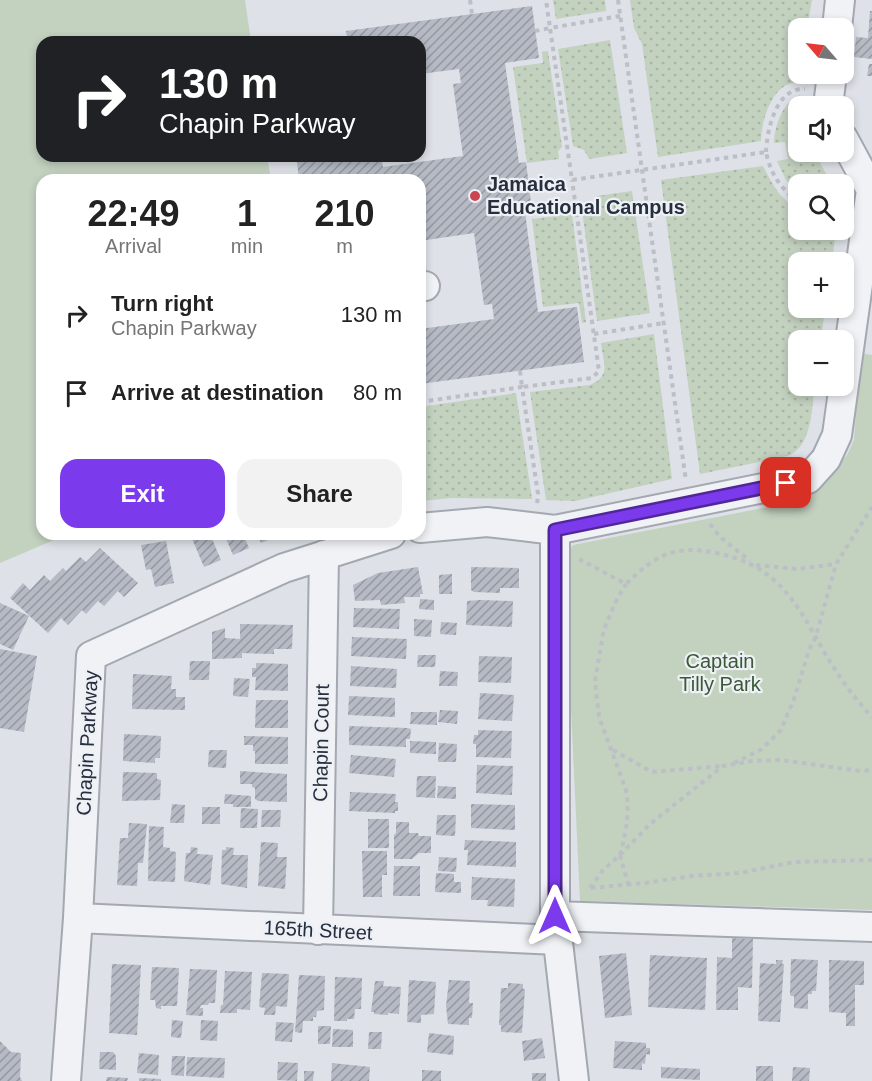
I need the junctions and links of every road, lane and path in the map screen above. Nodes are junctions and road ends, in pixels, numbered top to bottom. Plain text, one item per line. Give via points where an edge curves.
1 (470, 0) edge
2 (546, 0) edge
3 (618, 0) edge
4 (840, 0) edge
5 (472, 14) dead end
6 (620, 16) junction
7 (838, 18) edge
8 (550, 28) junction
9 (535, 31) dead end
10 (805, 89) dead end
11 (766, 152) junction
12 (854, 158) edge
13 (642, 170) junction
14 (572, 180) junction
15 (872, 190) edge
16 (788, 194) edge
17 (664, 322) junction
18 (594, 334) junction
19 (520, 371) dead end
20 (522, 387) junction
21 (426, 401) edge
22 (687, 486) dead end
23 (538, 494) dead end
24 (872, 507) edge
25 (705, 518) dead end
26 (426, 527) edge
27 (555, 530) junction
28 (356, 540) edge
29 (324, 555) junction
30 (577, 558) dead end
31 (753, 564) junction
32 (836, 564) junction
33 (626, 584) junction
34 (816, 636) junction
35 (872, 717) edge
36 (612, 750) junction
37 (734, 763) junction
38 (723, 766) junction
39 (872, 770) edge
40 (620, 855) junction
41 (872, 860) edge
42 (627, 884) junction
43 (78, 918) junction
44 (872, 927) edge
45 (556, 928) junction
46 (318, 930) junction
47 (66, 1081) edge
48 (574, 1081) edge

1 - 5 path
2 - 8 path
3 - 6 path
4 - 7 street
6 - 8 path
6 - 13 path
8 - 9 path
8 - 14 path
10 - 11 path via 791,92 774,112
11 - 13 path
11 - 16 path via 769,168
12 - 15 street
13 - 14 path
13 - 17 path
14 - 18 path
15 - 27 street via 837,435 826,459 808,479
17 - 18 path
17 - 22 path
18 - 20 path via 599,371 592,378
19 - 20 path
20 - 21 path
20 - 23 path
24 - 32 path
25 - 31 path via 720,537
26 - 27 street via 487,522
27 - 45 street
28 - 29 street, Chapin Parkway
29 - 43 street, Chapin Parkway via 284,568 91,656
29 - 46 street, Chapin Court
30 - 33 path
31 - 32 path via 797,569
31 - 33 path via 709,551 678,550 647,564
31 - 34 path via 780,584
32 - 34 path
33 - 36 path via 604,629 595,681 599,717
34 - 35 path via 851,694
34 - 37 path via 781,730 762,749
36 - 38 path via 652,772
36 - 40 path via 628,802 628,823
37 - 38 path
37 - 39 path via 781,760
38 - 40 path via 650,824
40 - 42 path
40 - 42 path via 591,888
41 - 42 path via 794,862 740,873
43 - 46 street, 165th Street
43 - 47 street, Chapin Parkway
44 - 45 street, 165th Street
45 - 46 street, 165th Street
45 - 48 street

